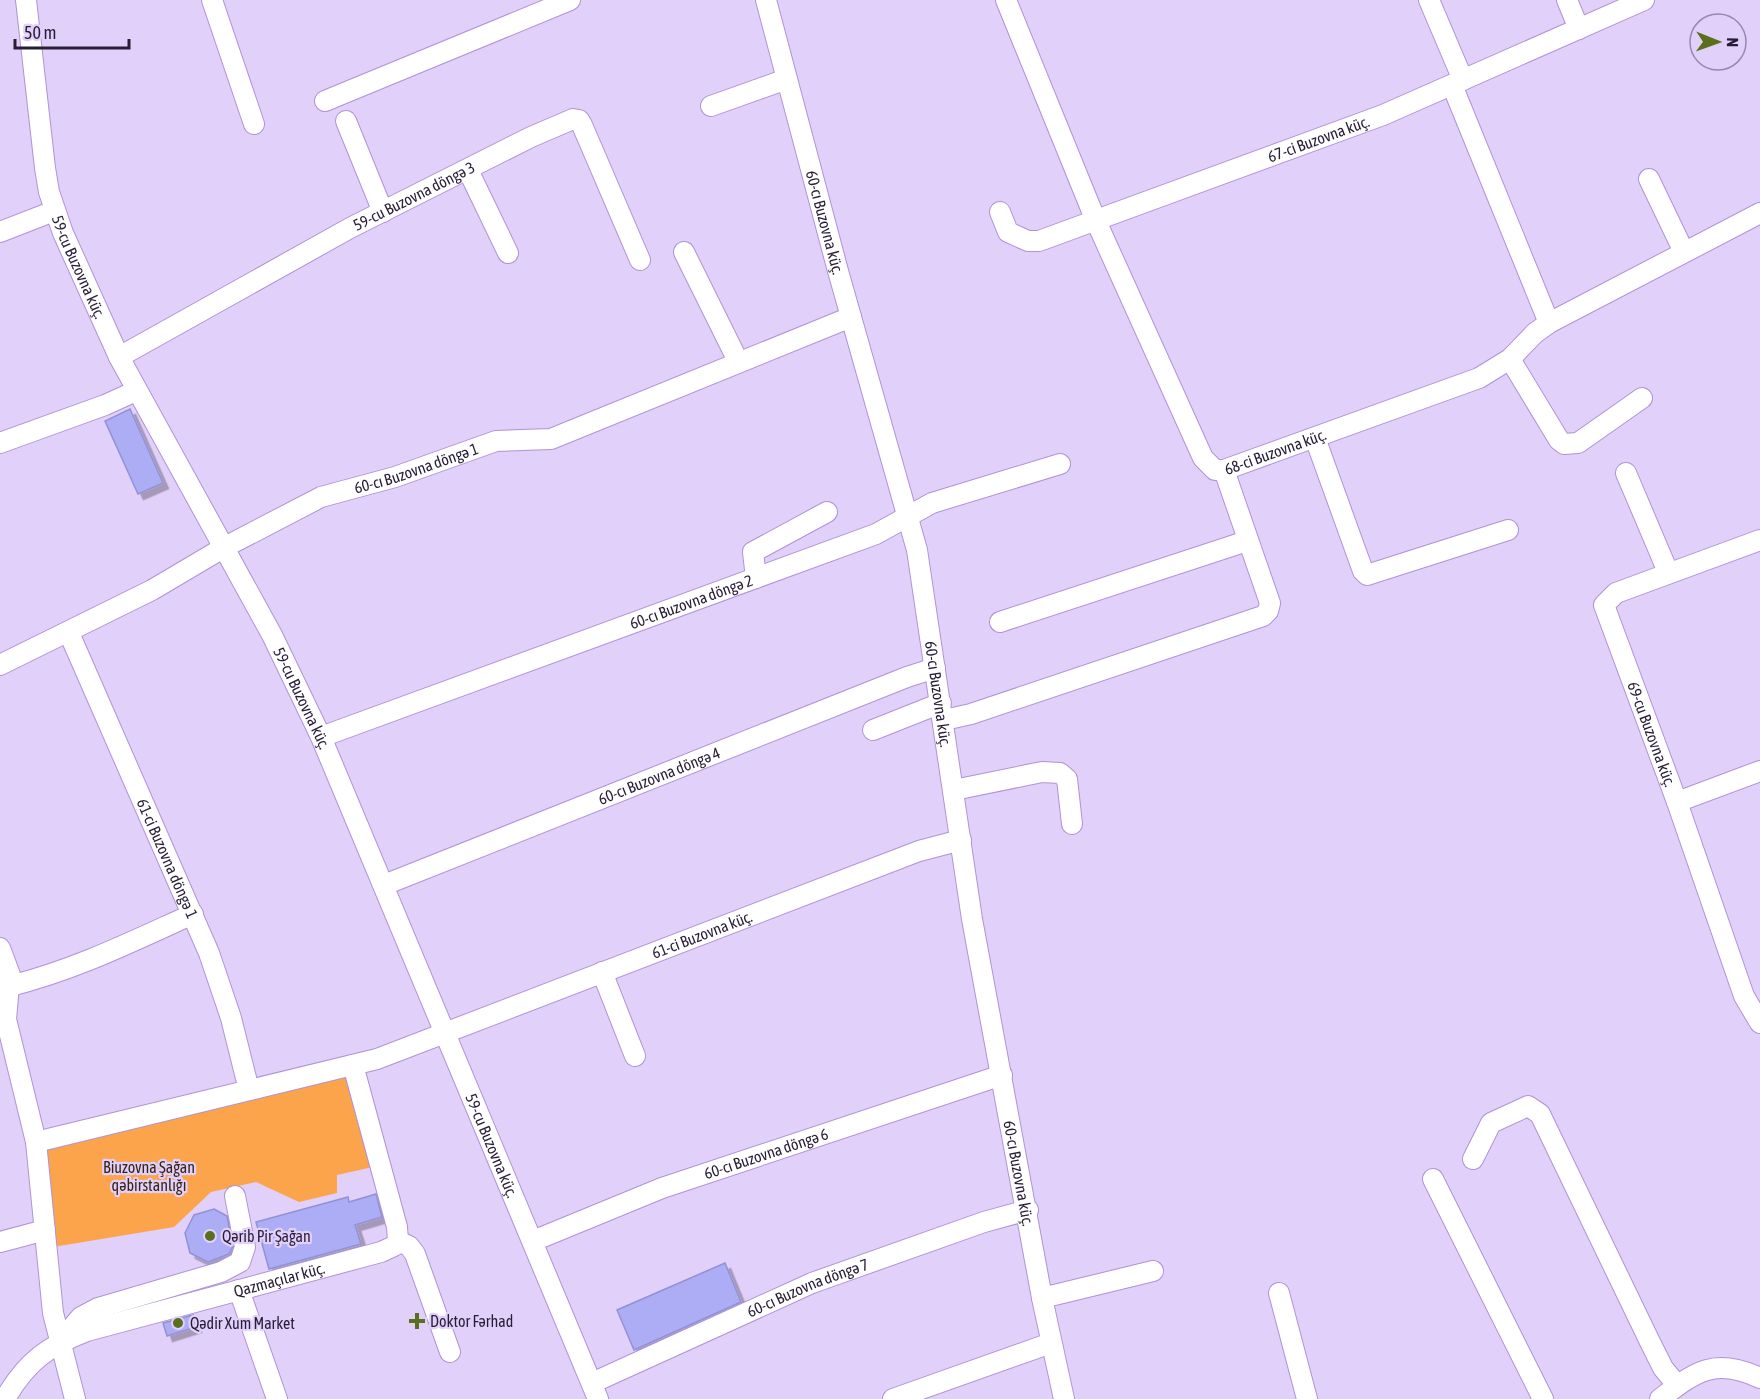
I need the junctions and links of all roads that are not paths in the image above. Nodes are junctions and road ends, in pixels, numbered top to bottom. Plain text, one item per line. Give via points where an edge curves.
1 (26, 0) edge
2 (212, 0) edge
3 (570, 0) edge
4 (766, 0) edge
5 (1006, 0) edge
6 (1429, 0) edge
7 (1567, 0) edge
8 (1644, 0) edge
9 (1579, 29) junction
10 (787, 80) junction
11 (1458, 83) junction
12 (325, 100) dead end
13 (711, 106) dead end
14 (346, 121) dead end
15 (254, 124) dead end
16 (468, 170) junction
17 (1649, 179) dead end
18 (54, 211) junction
19 (383, 212) junction
20 (999, 212) dead end
21 (1760, 213) edge
22 (1096, 221) junction
23 (0, 232) edge
24 (684, 252) dead end
25 (1684, 252) junction
26 (508, 253) dead end
27 (640, 261) dead end
28 (851, 317) junction
29 (1549, 323) junction
30 (119, 357) junction
31 (1510, 360) junction
32 (738, 361) junction
33 (136, 391) junction
34 (1642, 398) dead end
35 (1315, 438) junction
36 (0, 443) edge
37 (1060, 464) dead end
38 (1224, 470) junction
39 (1626, 473) dead end
40 (827, 512) dead end
41 (908, 516) junction
42 (1508, 530) dead end
43 (1760, 540) edge
44 (1247, 541) junction
45 (223, 548) junction
46 (1668, 572) junction
47 (756, 578) junction
48 (999, 622) dead end
49 (69, 633) junction
50 (0, 665) edge
51 (936, 668) junction
52 (942, 711) junction
53 (873, 730) dead end
54 (321, 737) junction
55 (1760, 771) edge
56 (954, 790) junction
57 (1677, 802) junction
58 (1072, 825) dead end
59 (961, 840) junction
60 (384, 885) junction
61 (193, 914) junction
62 (0, 948) edge
63 (602, 972) junction
64 (10, 986) junction
65 (1760, 1023) edge
66 (446, 1033) junction
67 (635, 1056) dead end
68 (353, 1065) junction
69 (1002, 1075) junction
70 (249, 1090) junction
71 (36, 1142) junction
72 (1473, 1159) dead end
73 (1433, 1179) dead end
74 (235, 1196) dead end
75 (1028, 1210) junction
76 (45, 1230) junction
77 (398, 1241) junction
78 (533, 1241) junction
79 (0, 1242) edge
80 (1153, 1270) dead end
81 (240, 1290) junction
82 (1279, 1293) dead end
83 (1042, 1298) junction
84 (60, 1342) junction
85 (1051, 1343) junction
86 (450, 1352) dead end
87 (1760, 1378) edge
88 (1677, 1386) junction
89 (595, 1391) edge
90 (4, 1396) edge
91 (75, 1399) edge
92 (277, 1399) edge
93 (893, 1399) edge
94 (1064, 1399) edge
95 (1307, 1399) edge
96 (1543, 1399) edge
97 (1660, 1399) edge

1 - 18 street, 59-cu Buzovna küç. via 45,168
2 - 15 street
3 - 12 street
4 - 10 street, 60-cı Buzovna küç.
5 - 22 street, 68-ci Buzovna küç.
6 - 11 street
7 - 9 street
8 - 9 street, 67-ci Buzovna küç.
9 - 11 street, 67-ci Buzovna küç.
10 - 13 street
10 - 28 street, 60-cı Buzovna küç.
11 - 22 street, 67-ci Buzovna küç.
11 - 29 street
14 - 19 street
16 - 19 street, 59-cu Buzovna döngə 3
16 - 26 street
16 - 27 street, 59-cu Buzovna döngə 3 via 549,129 579,120
17 - 25 street
18 - 23 street
18 - 30 street, 59-cu Buzovna küç.
19 - 30 street, 59-cu Buzovna döngə 3
20 - 22 street, 67-ci Buzovna küç. via 1008,232 1028,241 1039,241
21 - 25 street, 68-ci Buzovna küç.
22 - 38 street, 68-ci Buzovna küç. via 1203,458 1215,470
24 - 32 street
25 - 29 street, 68-ci Buzovna küç.
28 - 32 street, 60-cı Buzovna döngə 1
28 - 41 street, 60-cı Buzovna küç.
29 - 31 street, 68-ci Buzovna küç.
30 - 33 street, 59-cu Buzovna küç.
31 - 34 street via 1564,444 1578,443
31 - 35 street, 68-ci Buzovna küç. via 1479,378
32 - 45 street, 60-cı Buzovna döngə 1 via 551,439 496,441 395,477 321,497
33 - 36 street
33 - 45 street, 59-cu Buzovna küç.
35 - 38 street, 68-ci Buzovna küç.
35 - 42 street via 1367,575
37 - 41 street, 60-cı Buzovna döngə 2 via 932,503
38 - 44 street
39 - 46 street
40 - 47 street via 753,552
41 - 47 street, 60-cı Buzovna döngə 2 via 887,530
41 - 51 street, 60-cı Buzovna küç.
43 - 46 street, 69-cu Buzovna küç.
44 - 48 street
44 - 52 street via 1270,603 1263,616 971,714
45 - 49 street, 60-cı Buzovna döngə 1
45 - 54 street, 59-cu Buzovna küç. via 294,677
46 - 57 street, 69-cu Buzovna küç. via 1616,593 1604,605
47 - 54 street, 60-cı Buzovna döngə 2
49 - 50 street, 60-cı Buzovna döngə 1
49 - 61 street, 61-ci Buzovna döngə 1
51 - 52 street, 60-cı Buzovna küç.
51 - 60 street, 60-cı Buzovna döngə 4 via 907,676
52 - 53 street
52 - 56 street, 60-cı Buzovna küç.
54 - 60 street, 59-cu Buzovna küç.
55 - 57 street
56 - 58 street via 1042,772 1060,773 1066,779
56 - 59 street, 60-cı Buzovna küç.
57 - 65 street, 69-cu Buzovna küç. via 1744,996
59 - 63 street, 61-ci Buzovna küç. via 919,851
59 - 69 street, 60-cı Buzovna küç.
60 - 66 street, 59-cu Buzovna küç.
61 - 64 street via 88,962
61 - 70 street, 61-ci Buzovna döngə 1 via 220,982
62 - 64 street via 8,966
63 - 66 street, 61-ci Buzovna küç.
63 - 67 street
64 - 71 street via 6,1019
66 - 68 street, 61-ci Buzovna küç.
66 - 78 street, 59-cu Buzovna küç.
68 - 70 street, 61-ci Buzovna küç.
68 - 77 street
69 - 75 street, 60-cı Buzovna küç.
69 - 78 street, 60-cı Buzovna döngə 6 via 662,1188
70 - 71 street, 61-ci Buzovna küç.
71 - 76 street
72 - 88 street via 1491,1123 1528,1106 1540,1113 1650,1342
73 - 96 street
74 - 84 street via 245,1247 240,1262 221,1272 98,1308 81,1317
75 - 83 street, 60-cı Buzovna küç.
75 - 89 street, 60-cı Buzovna döngə 7 via 812,1283
76 - 79 street
76 - 84 street via 48,1284
77 - 81 street, Qazmaçılar küç. via 381,1252
77 - 86 street via 416,1254
78 - 89 street, 59-cu Buzovna küç.
80 - 83 street
81 - 84 street, Qazmaçılar küç. via 87,1331
81 - 92 street
82 - 95 street
83 - 85 street, 60-cı Buzovna küç.
84 - 90 street, Qazmaçılar küç. via 36,1358
84 - 91 street
85 - 93 street
85 - 94 street, 60-cı Buzovna küç.
87 - 88 street via 1744,1370 1719,1366 1696,1373
88 - 97 street

